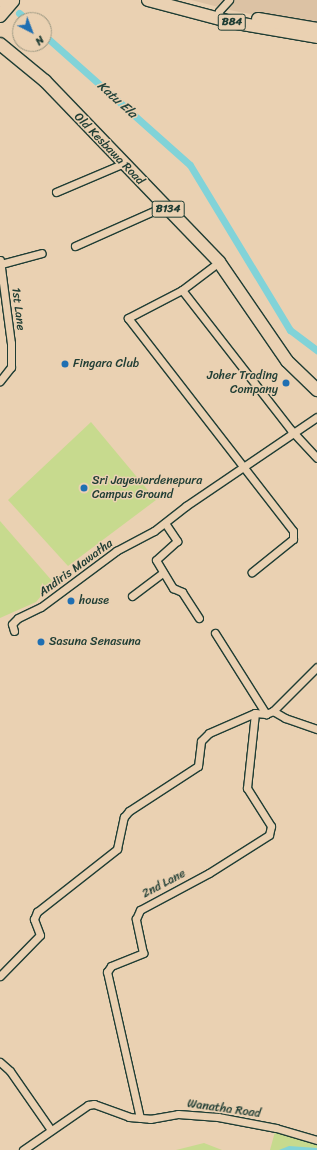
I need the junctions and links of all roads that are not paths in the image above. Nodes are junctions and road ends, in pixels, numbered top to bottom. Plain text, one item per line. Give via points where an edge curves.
1 (7, 0) edge
2 (148, 0) edge
3 (177, 0) edge
4 (229, 0) edge
5 (0, 8) edge
6 (218, 14) junction
7 (0, 16) edge
8 (317, 29) edge
9 (317, 37) edge
10 (0, 44) edge
11 (122, 164) junction
12 (56, 192) dead end
13 (165, 206) junction
14 (75, 246) dead end
15 (42, 253) dead end
16 (0, 262) edge
17 (219, 262) junction
18 (182, 290) junction
19 (0, 381) edge
20 (317, 390) edge
21 (317, 417) edge
22 (294, 433) junction
23 (317, 458) edge
24 (244, 468) junction
25 (165, 523) junction
26 (252, 572) dead end
27 (163, 573) junction
28 (132, 596) dead end
29 (199, 618) dead end
30 (14, 631) dead end
31 (215, 633) dead end
32 (317, 667) edge
33 (270, 712) junction
34 (255, 713) junction
35 (317, 729) edge
36 (0, 976) edge
37 (0, 1062) edge
38 (140, 1118) junction
39 (51, 1130) junction
40 (317, 1140) edge
41 (23, 1150) edge

1 - 5 main road
1 - 7 main road
2 - 6 main road, B84
3 - 6 main road, B84
4 - 6 street
6 - 8 main road, B84
6 - 9 main road, B84
10 - 11 main road, Old Kesbawa Road / B134 via 45,81
11 - 12 street
11 - 13 main road, Old Kesbawa Road / B134
13 - 14 street
13 - 17 main road, Old Kesbawa Road / B134
15 - 16 street
16 - 19 street, 1st Lane via 11,343 11,367
17 - 18 street
17 - 20 main road, Old Kesbawa Road / B134 via 287,361
18 - 22 street
18 - 24 street via 128,318
21 - 22 street, Andiris Mawatha
22 - 23 street
22 - 24 street, Andiris Mawatha
24 - 25 street, Andiris Mawatha
24 - 26 street via 295,535
25 - 27 street via 177,541 156,560
25 - 30 street, Andiris Mawatha via 116,551 46,603 18,618 12,624
27 - 28 street
27 - 29 street via 173,588 182,592
31 - 33 street
32 - 33 street
33 - 34 street
33 - 35 street
34 - 36 street via 209,733 201,741 198,766 124,817 117,849 37,912 34,918 40,935
34 - 38 street, 2nd Lane via 247,788 271,826 270,835 140,910 136,919 143,953 111,966 107,972
37 - 39 street via 10,1071
38 - 39 street, Wanatha Road via 129,1117 94,1104 88,1105
38 - 40 street, Wanatha Road via 178,1114 218,1118 276,1128
39 - 41 street, Wanatha Road

